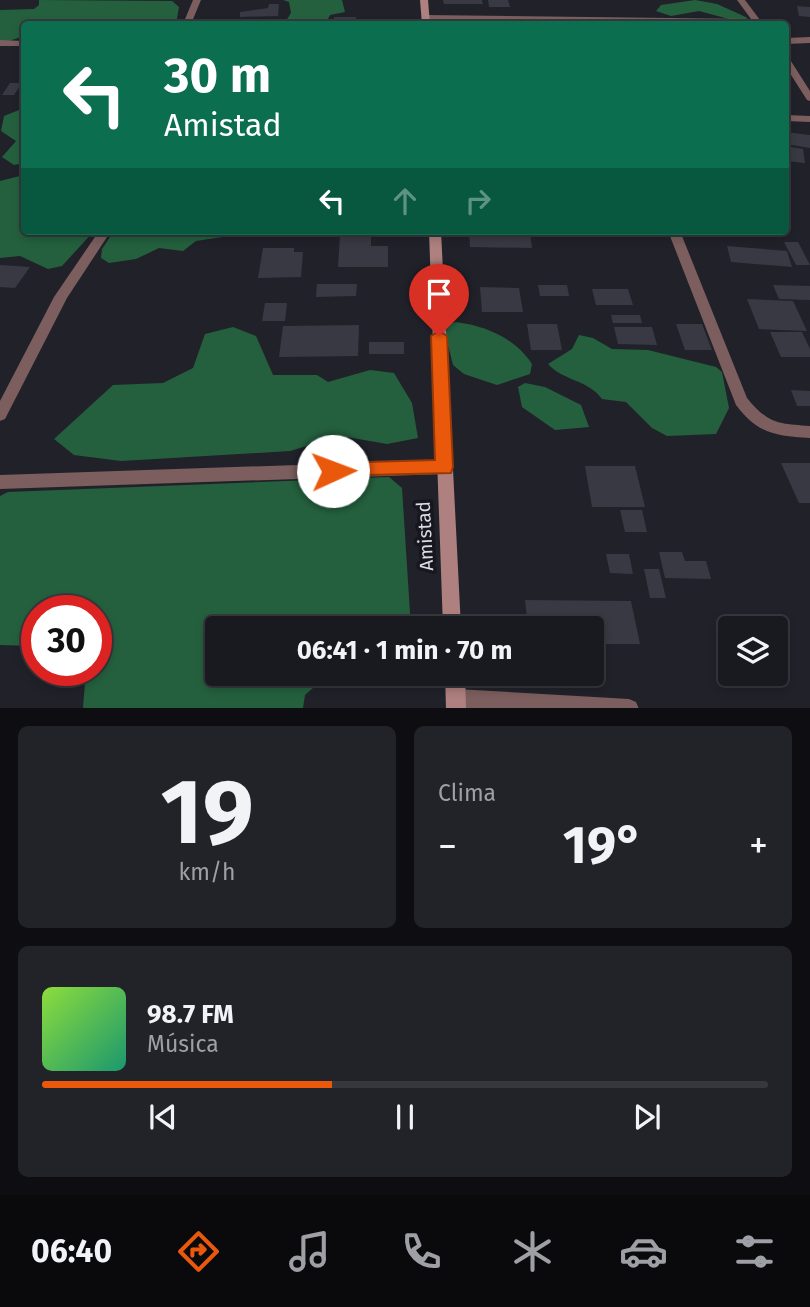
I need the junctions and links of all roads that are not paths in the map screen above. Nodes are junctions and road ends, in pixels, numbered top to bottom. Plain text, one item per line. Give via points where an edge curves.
1 (197, 0) edge
2 (424, 0) edge
3 (741, 0) edge
4 (188, 21) edge
5 (425, 21) edge
6 (757, 21) edge
7 (810, 40) edge
8 (789, 41) edge
9 (0, 43) edge
10 (21, 44) edge
11 (789, 65) edge
12 (810, 98) edge
13 (789, 118) edge
14 (810, 118) edge
15 (102, 235) edge
16 (435, 235) edge
17 (676, 235) edge
18 (0, 415) edge
19 (810, 432) edge
20 (444, 467) junction
21 (0, 482) edge
22 (451, 616) edge
23 (455, 686) edge
24 (456, 704) edge
25 (594, 708) edge

1 - 4 street
2 - 5 street
3 - 6 street
7 - 8 street
9 - 10 street
11 - 12 street
13 - 14 street
15 - 18 street via 61,297
16 - 20 street, Amistad
17 - 19 street via 741,401 757,423
20 - 21 street
20 - 22 street, Amistad
23 - 24 street
24 - 25 street

